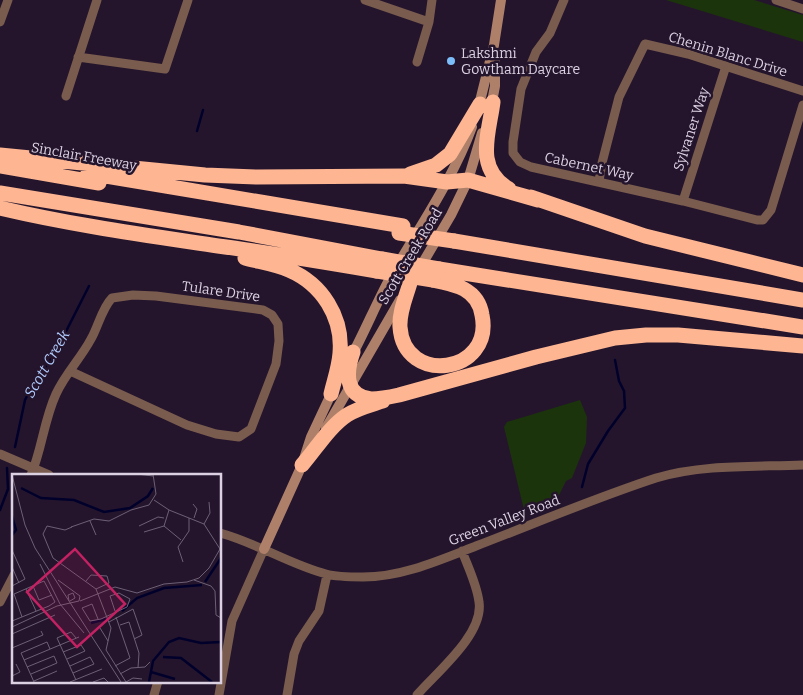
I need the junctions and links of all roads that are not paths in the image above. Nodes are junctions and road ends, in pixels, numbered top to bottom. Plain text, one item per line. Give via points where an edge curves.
1 (8, 0) edge
2 (97, 0) edge
3 (188, 0) edge
4 (364, 0) edge
5 (432, 0) edge
6 (501, 0) edge
7 (564, 0) edge
8 (776, 0) edge
9 (803, 9) edge
10 (0, 22) edge
11 (429, 22) junction
12 (78, 58) junction
13 (417, 62) dead end
14 (726, 66) junction
15 (803, 91) edge
16 (66, 96) dead end
17 (486, 103) junction
18 (803, 105) edge
19 (0, 156) edge
20 (0, 166) edge
21 (404, 176) junction
22 (468, 180) junction
23 (599, 181) junction
24 (447, 182) junction
25 (0, 194) edge
26 (538, 200) junction
27 (683, 201) junction
28 (0, 208) edge
29 (356, 222) junction
30 (146, 236) junction
31 (456, 238) junction
32 (379, 265) junction
33 (436, 274) junction
34 (803, 275) edge
35 (410, 283) junction
36 (803, 292) edge
37 (803, 300) edge
38 (803, 327) edge
39 (803, 346) edge
40 (353, 352) junction
41 (70, 371) junction
42 (351, 386) junction
43 (330, 394) junction
44 (399, 395) junction
45 (0, 454) edge
46 (302, 465) junction
47 (803, 465) edge
48 (32, 472) edge
49 (221, 533) edge
50 (264, 549) junction
51 (462, 551) junction
52 (327, 575) junction
53 (12, 579) edge
54 (0, 602) edge
55 (158, 682) edge
56 (154, 695) edge
57 (220, 695) edge
58 (287, 695) edge
59 (417, 695) edge

1 - 10 street
2 - 12 street
3 - 12 street via 165,69
4 - 11 street
5 - 11 street
6 - 17 main road, Scott Creek Road
7 - 23 street, Cabernet Way via 550,33 536,52 521,89 513,152 520,162 531,167
8 - 9 street
11 - 13 street
12 - 16 street
14 - 15 street, Chenin Blanc Drive
14 - 23 street, Chenin Blanc Drive via 645,44 619,97
14 - 27 street, Sylvaner Way
17 - 21 highway via 450,154 436,165
17 - 22 main road, Scott Creek Road via 484,125
17 - 24 main road, Scott Creek Road
17 - 26 highway via 488,163 505,186
18 - 27 street, Cabernet Way via 771,210 763,220
19 - 21 highway via 205,175
19 - 29 highway, Sinclair Freeway
20 - 29 highway via 268,212
21 - 24 highway
22 - 24 highway
22 - 26 highway
22 - 35 main road, Scott Creek Road
23 - 27 street, Cabernet Way
24 - 40 main road, Scott Creek Road via 389,280
25 - 32 highway via 239,232 311,246
26 - 34 highway via 645,236
28 - 30 highway
29 - 31 highway
30 - 32 highway
30 - 43 highway via 281,267 313,285 325,298 338,323 340,353
31 - 36 highway
31 - 37 highway
32 - 33 highway, bridge
33 - 35 highway via 466,290 477,300 482,314 483,331 477,348 463,360 436,366 418,360 407,350 401,336 400,319
33 - 38 highway
35 - 42 main road, Scott Creek Road
39 - 44 highway via 678,335 622,337
40 - 42 highway via 348,373
40 - 43 main road, Scott Creek Road
41 - 41 street, Tulare Drive via 88,346 110,300 120,296 156,296 263,310 278,324 276,364 252,429 239,437 187,425
41 - 48 street, Tulare Drive via 52,404
42 - 44 highway via 359,395 371,399
42 - 46 main road, Scott Creek Road
43 - 46 main road, Scott Creek Road
44 - 46 highway via 344,417
45 - 48 street
46 - 50 main road, Scott Creek Road
47 - 51 street, Green Valley Road via 715,468 658,478
49 - 50 street, Green Valley Road
50 - 52 street, Green Valley Road
50 - 57 street, Scott Creek Road via 232,622
51 - 52 street, Green Valley Road via 385,576
51 - 59 street via 480,603 476,626
52 - 58 street via 319,610 294,654
53 - 54 street
55 - 56 street

